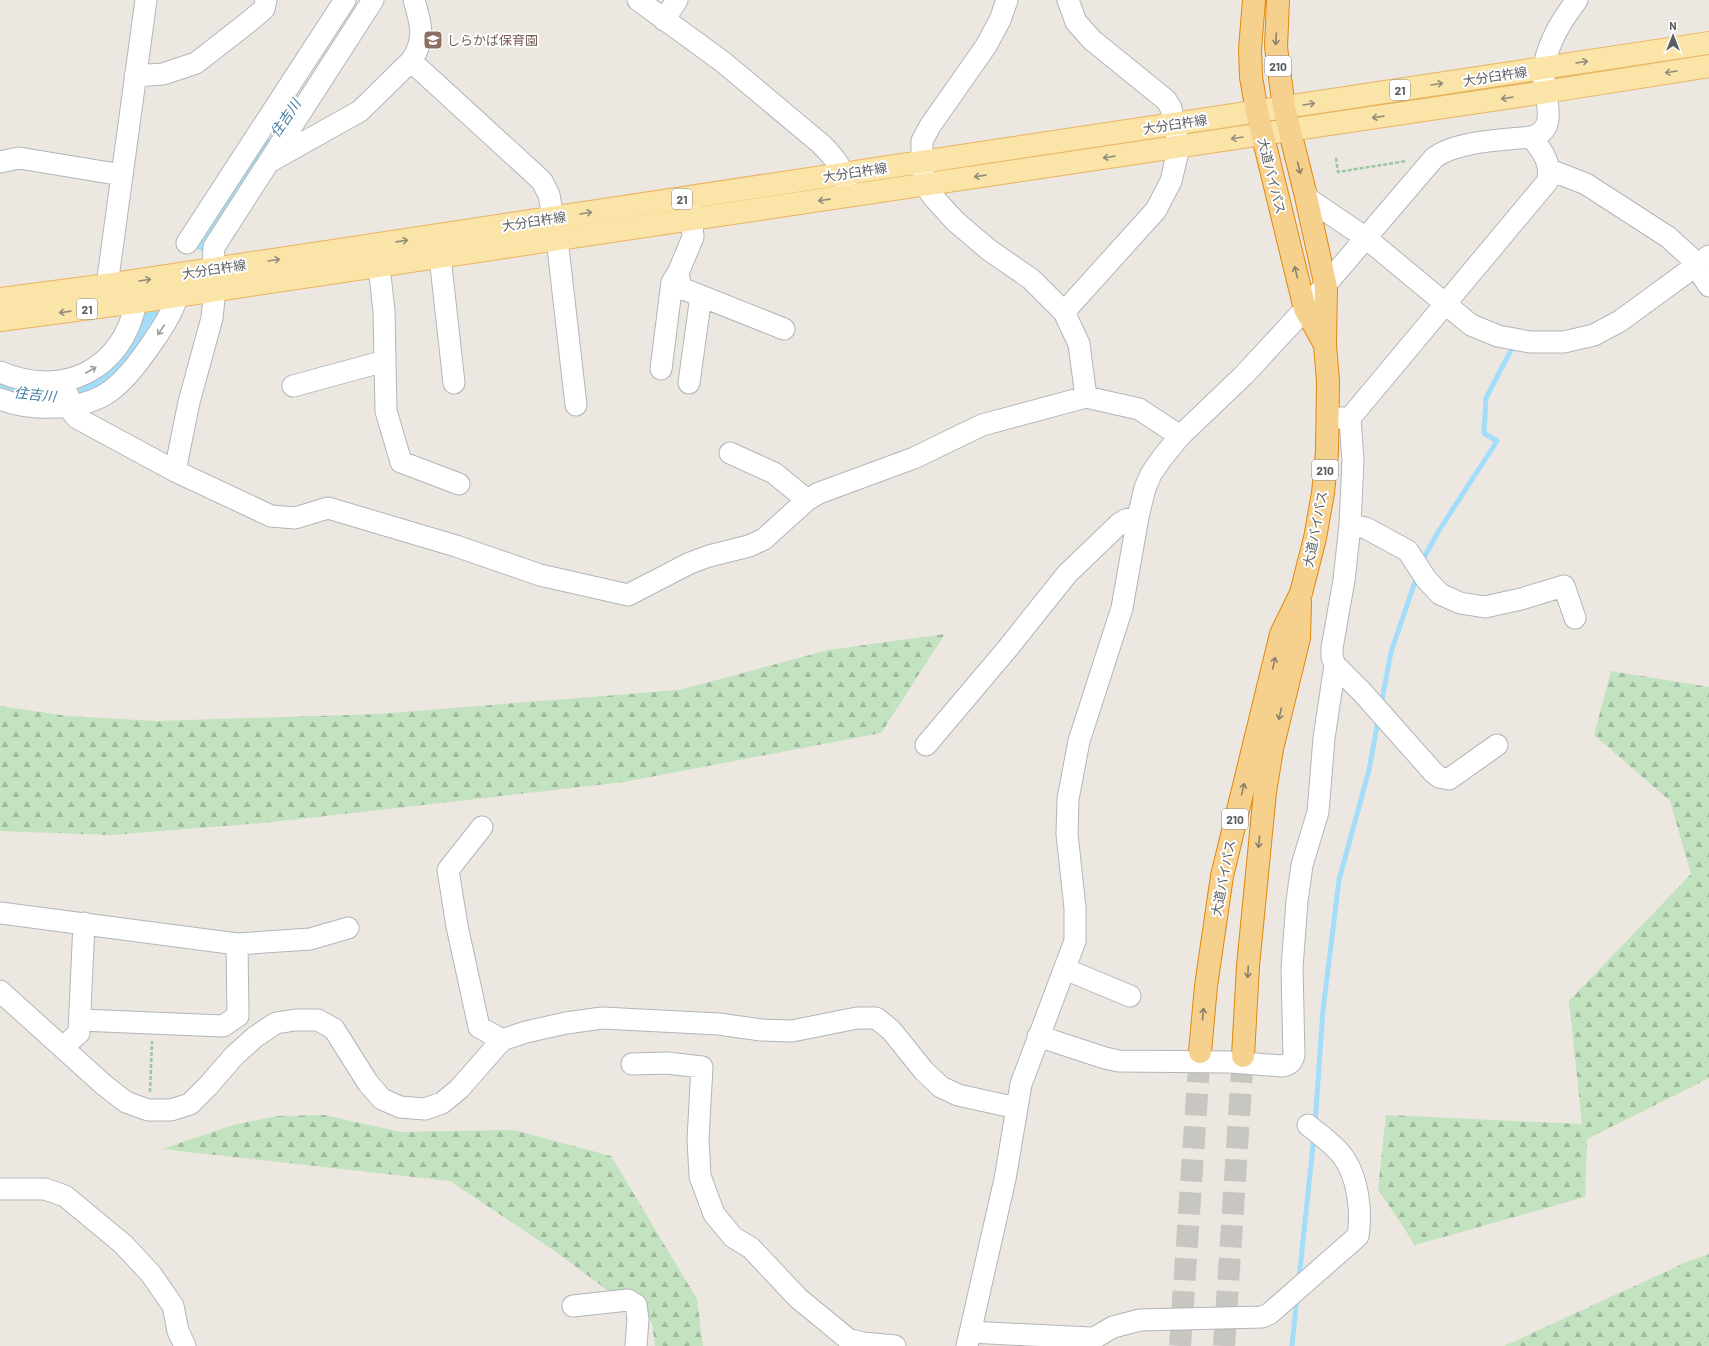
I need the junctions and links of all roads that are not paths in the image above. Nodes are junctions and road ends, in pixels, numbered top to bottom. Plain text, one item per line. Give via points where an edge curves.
1 (146, 0) edge
2 (266, 0) edge
3 (345, 0) edge
4 (373, 0) edge
5 (414, 0) edge
6 (638, 0) edge
7 (677, 0) edge
8 (1007, 0) edge
9 (1068, 0) edge
10 (1254, 0) edge
11 (1278, 0) edge
12 (1577, 0) edge
13 (664, 20) junction
14 (1709, 43) edge
15 (411, 61) junction
16 (1709, 66) edge
17 (1543, 68) junction
18 (135, 76) junction
19 (1545, 92) junction
20 (1284, 108) junction
21 (1256, 112) junction
22 (1175, 124) junction
23 (1290, 130) junction
24 (1261, 134) junction
25 (1531, 137) junction
26 (1179, 147) junction
27 (0, 162) edge
28 (922, 162) junction
29 (267, 163) junction
30 (1550, 170) junction
31 (122, 174) junction
32 (844, 174) junction
33 (925, 184) junction
34 (1305, 192) junction
35 (848, 196) junction
36 (690, 197) junction
37 (553, 218) junction
38 (692, 219) junction
39 (1366, 238) junction
40 (557, 239) junction
41 (186, 243) dead end
42 (439, 246) junction
43 (378, 255) junction
44 (1702, 260) edge
45 (678, 272) junction
46 (213, 280) junction
47 (1709, 286) edge
48 (1326, 287) junction
49 (178, 295) junction
50 (108, 296) junction
51 (701, 296) junction
52 (0, 299) edge
53 (136, 302) junction
54 (1446, 304) junction
55 (1305, 309) junction
56 (1064, 312) junction
57 (0, 320) edge
58 (784, 329) dead end
59 (1325, 345) junction
60 (385, 361) junction
61 (661, 369) dead end
62 (0, 372) edge
63 (66, 381) junction
64 (454, 383) dead end
65 (689, 383) dead end
66 (293, 386) dead end
67 (1086, 397) junction
68 (0, 399) edge
69 (576, 405) dead end
70 (70, 407) junction
71 (1328, 417) junction
72 (1350, 418) junction
73 (1180, 436) junction
74 (730, 453) dead end
75 (175, 471) junction
76 (460, 484) dead end
77 (807, 500) junction
78 (1138, 518) junction
79 (1350, 525) junction
80 (1301, 593) junction
81 (1575, 618) dead end
82 (1335, 665) junction
83 (926, 744) dead end
84 (1497, 745) dead end
85 (482, 827) dead end
86 (0, 913) edge
87 (84, 923) junction
88 (348, 928) dead end
89 (237, 944) junction
90 (1065, 969) junction
91 (0, 992) edge
92 (1130, 996) dead end
93 (80, 1020) junction
94 (1038, 1036) junction
95 (502, 1040) junction
96 (63, 1048) junction
97 (1200, 1052) tunnel mouth
98 (1243, 1056) tunnel mouth
99 (632, 1064) dead end
100 (1016, 1108) junction
101 (1308, 1125) dead end
102 (0, 1188) edge
103 (573, 1306) dead end
104 (968, 1339) edge
105 (185, 1346) edge
106 (636, 1346) edge
107 (894, 1346) edge

1 - 18 street
2 - 18 street via 264,9 196,63 163,74
3 - 41 street
4 - 29 street
5 - 15 street via 421,40
6 - 13 street
7 - 13 street
8 - 28 street via 986,46 922,140
9 - 22 street via 1076,22 1092,40 1166,100
10 - 21 highway, 大道バイパス / 210 via 1250,49
11 -> 20 highway, 大道バイパス / 210 via 1276,47
12 - 17 street via 1556,31
13 - 32 street via 723,62 786,114 836,159
17 -> 14 main road, 大分臼杵線 / 21
15 - 29 street via 360,111
15 - 37 street via 542,181 549,195
16 -> 19 main road, 大分臼杵線 / 21
17 - 19 street
20 -> 17 main road, 大分臼杵線 / 21
18 - 31 street
19 -> 23 main road, 大分臼杵線 / 21
19 - 25 street via 1547,122 1542,132
20 - 21 main road, 大分臼杵線 / 21
20 - 23 highway, 大道バイパス / 210
21 - 22 main road, 大分臼杵線 / 21
21 - 24 highway, 大道バイパス / 210
22 - 26 street
22 - 28 main road, 大分臼杵線 / 21
23 - 24 main road, 大分臼杵線 / 21
23 -> 34 highway, 大道バイパス / 210
24 -> 26 main road, 大分臼杵線 / 21
55 -> 24 highway, 大道バイパス / 210
25 - 30 street via 1540,147
25 - 39 street via 1461,146 1441,152 1424,168
26 -> 33 main road, 大分臼杵線 / 21
26 - 56 street via 1171,181 1156,210
27 - 31 street via 19,158
28 - 32 main road, 大分臼杵線 / 21
28 - 33 street
29 - 46 street via 214,247
30 - 44 street via 1586,184 1668,238 1689,256
30 - 54 street via 1547,182 1541,190
31 - 50 street
32 - 35 street
32 - 36 main road, 大分臼杵線 / 21
33 - 35 main road, 大分臼杵線 / 21
33 - 56 street via 955,221 989,250 1031,279
34 - 39 street via 1310,200
34 - 48 highway, 大道バイパス / 210
35 -> 38 main road, 大分臼杵線 / 21
37 -> 36 main road, 大分臼杵線 / 21
36 - 38 street
37 - 40 street
37 - 42 main road, 大分臼杵線 / 21
38 - 40 main road, 大分臼杵線 / 21
38 - 45 street via 693,237
39 - 48 street
39 - 54 street
40 - 42 main road, 大分臼杵線 / 21
40 - 69 street
42 - 43 main road, 大分臼杵線 / 21
42 - 64 street
43 - 46 main road, 大分臼杵線 / 21
43 - 60 street via 384,312
44 - 47 street
44 - 54 street via 1620,322 1594,335 1564,342 1530,342 1498,336 1472,325
45 - 51 street via 681,288
45 - 61 street via 672,282
46 - 49 main road, 大分臼杵線 / 21
50 -> 46 main road, 大分臼杵線 / 21
46 - 75 street via 212,318 189,402
48 - 55 street
48 - 59 highway, 大道バイパス / 210
49 - 53 main road, 大分臼杵線 / 21
49 -> 70 street via 173,311 160,332 118,385 96,400
50 - 52 main road, 大分臼杵線 / 21
50 - 53 main road, 大分臼杵線 / 21
50 -> 57 main road, 大分臼杵線 / 21
51 - 58 street
51 - 65 street
63 -> 53 street via 94,368 112,354 129,327
54 - 72 street
55 - 59 highway, 大道バイパス / 210
55 - 73 street via 1244,375
56 - 67 street via 1079,344
59 - 71 highway, 大道バイパス / 210
60 - 66 street
60 - 76 street via 386,411 401,462
62 - 63 street via 26,381
63 - 70 street
67 - 73 street via 1139,410
67 - 77 street via 982,425 914,458
68 - 70 street via 31,407
70 - 75 street via 77,418
71 - 72 street
71 - 80 highway, 大道バイパス / 210 via 1323,493
72 - 79 street via 1353,461
73 - 78 street via 1151,474
74 - 77 street via 774,473
75 - 77 street via 271,516 295,518 328,508 456,546 540,575 628,595 690,563 749,546 764,539
78 - 83 street via 1125,520 1067,574
78 - 90 street via 1122,608 1079,741 1068,799 1067,834 1075,941
79 - 81 street via 1366,528 1408,552 1426,579 1440,594 1460,603 1485,607 1564,586
79 - 82 street via 1344,580 1332,648
97 -> 80 highway, 大道バイパス / 210 via 1206,986 1222,876 1281,634
80 -> 98 highway, 大道バイパス / 210 via 1299,638 1272,749 1265,792 1248,966
82 - 84 street via 1439,777 1449,779
82 - 94 street via 1324,738 1318,812 1302,865 1297,901 1292,968 1293,1061 1283,1066 1230,1062 1119,1061
85 - 95 street via 448,870 478,1027
86 - 87 street
87 - 89 street
87 - 93 street
88 - 89 street via 310,939
89 - 93 street via 238,1016 223,1026
90 - 92 street
90 - 94 street
91 - 96 street
93 - 96 street via 79,1033
94 - 100 street via 1021,1084
95 - 96 street via 460,1089 442,1103 424,1109 400,1107 382,1099 368,1083 334,1029 318,1020 295,1020 276,1024 255,1037 234,1056 190,1104 171,1110 148,1110 126,1102
95 - 100 street via 553,1026 602,1018 792,1031 857,1018 876,1018 891,1030 941,1088 958,1095
99 - 107 street via 667,1063 702,1067 698,1139 700,1176 714,1214 733,1237 751,1248 798,1298 848,1339
100 - 104 street via 1005,1179
101 - 104 street via 1344,1158 1353,1176 1358,1201 1358,1236 1269,1314 1262,1317 1140,1320 1113,1327 1090,1338
102 - 105 street via 45,1189 65,1196 123,1244 151,1274 173,1306 178,1331
103 - 106 street via 628,1300 636,1305

